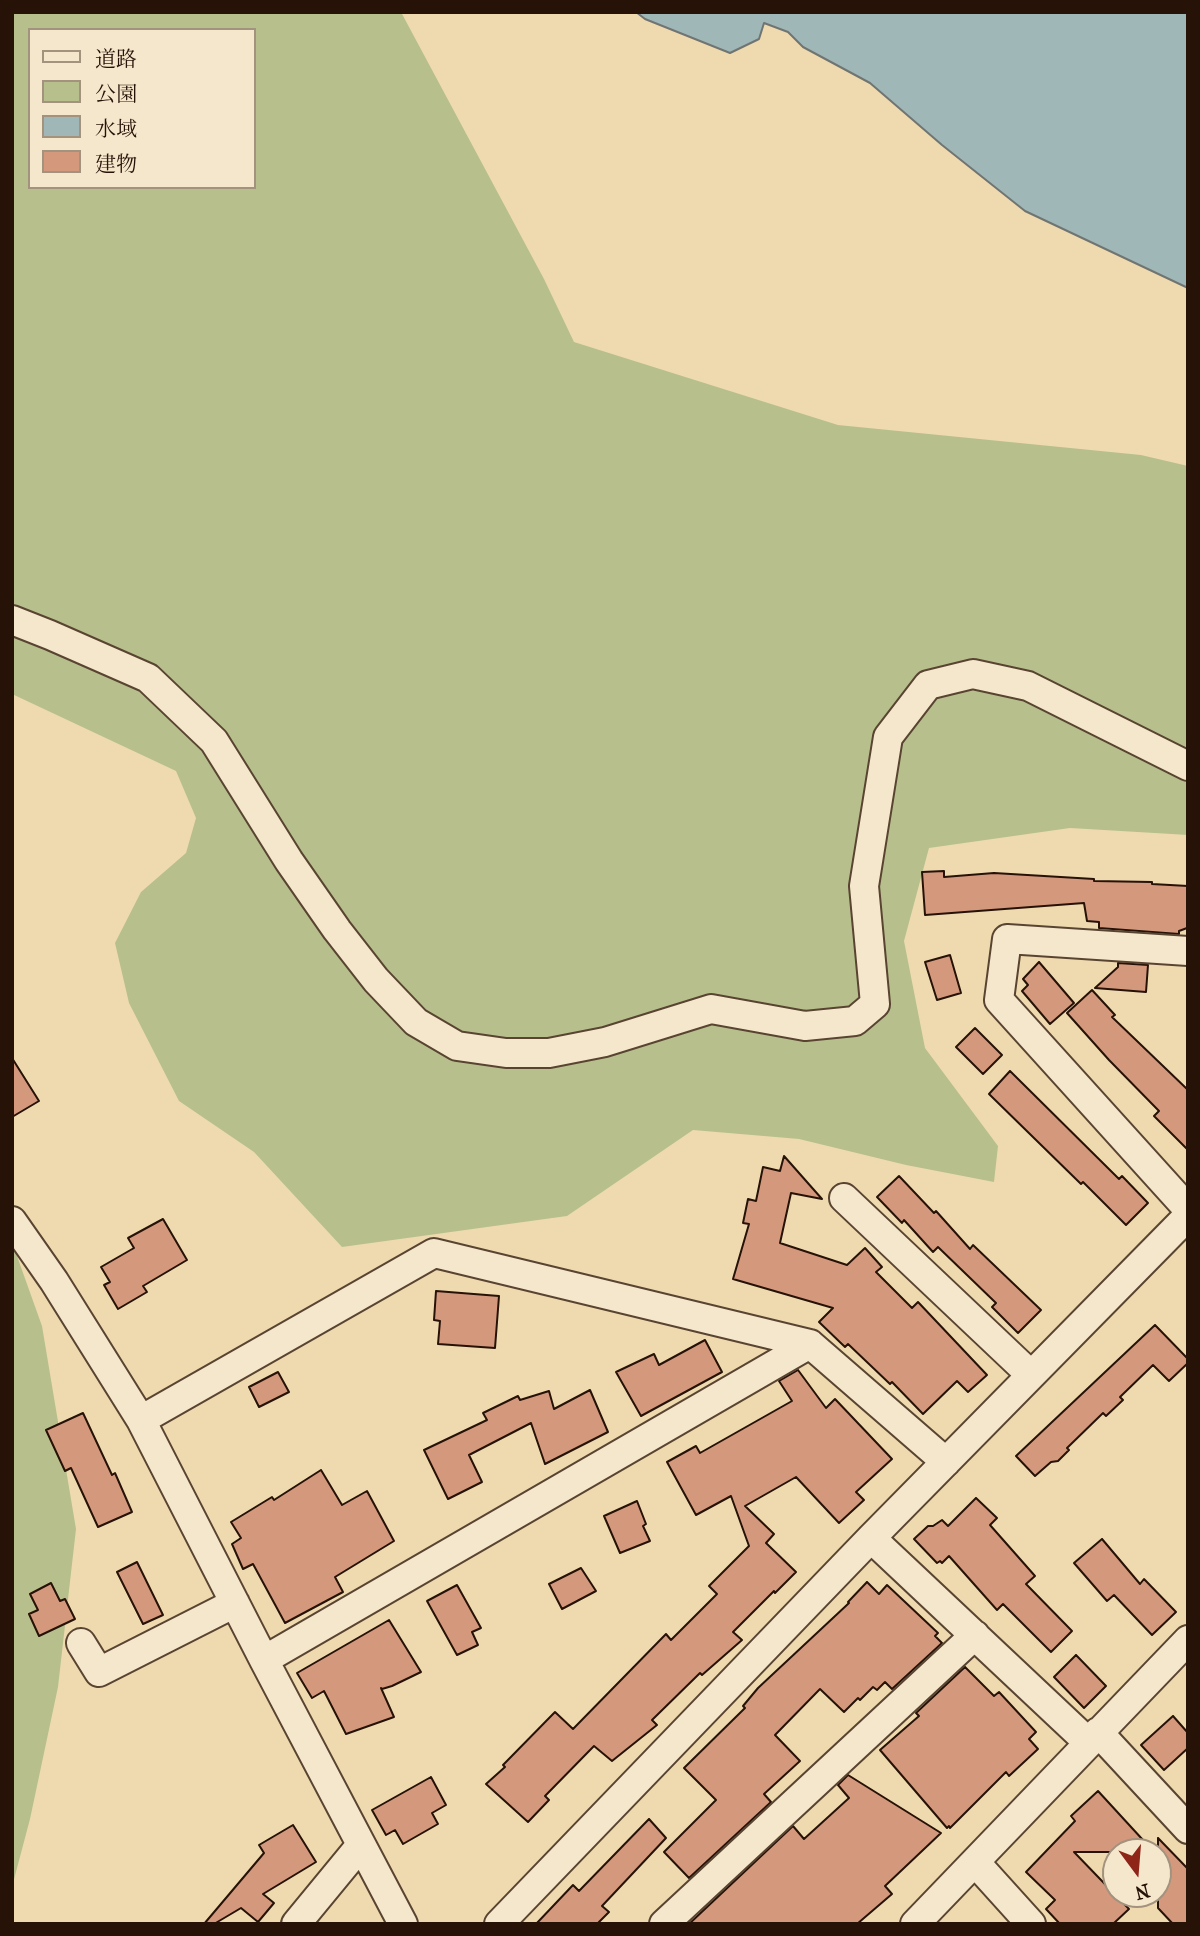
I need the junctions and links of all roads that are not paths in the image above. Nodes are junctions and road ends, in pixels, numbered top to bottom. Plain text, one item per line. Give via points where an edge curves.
1 (12, 620) edge
2 (1188, 766) edge
3 (1188, 951) edge
4 (844, 1198) dead end
5 (1188, 1209) edge
6 (1188, 1216) edge
7 (12, 1221) edge
8 (810, 1343) junction
9 (1031, 1375) junction
10 (142, 1420) junction
11 (946, 1462) junction
12 (871, 1538) junction
13 (235, 1603) junction
14 (975, 1635) junction
15 (81, 1643) dead end
16 (1184, 1652) edge
17 (264, 1660) junction
18 (1093, 1738) junction
19 (1188, 1829) edge
20 (361, 1845) junction
21 (975, 1862) junction
22 (296, 1924) edge
23 (403, 1924) edge
24 (499, 1924) edge
25 (664, 1924) edge
26 (915, 1924) edge
27 (1031, 1924) edge

1 - 2 street via 148,678 214,741 337,930 415,1022 457,1046 506,1053 549,1053 605,1042 711,1009 805,1026 855,1021 875,1004 864,886 886,748 888,737 928,685 973,674 1028,685
3 - 5 street via 1007,939 999,1000
4 - 9 street
6 - 9 street
7 - 10 street
8 - 10 street via 434,1253
8 - 11 street
8 - 17 street
9 - 11 street
10 - 13 street
11 - 12 street
12 - 14 street
12 - 24 street
13 - 15 street via 99,1672
13 - 17 street
14 - 18 street
14 - 25 street
16 - 18 street
17 - 20 street
18 - 19 street
18 - 21 street
20 - 22 street
20 - 23 street
21 - 26 street
21 - 27 street

